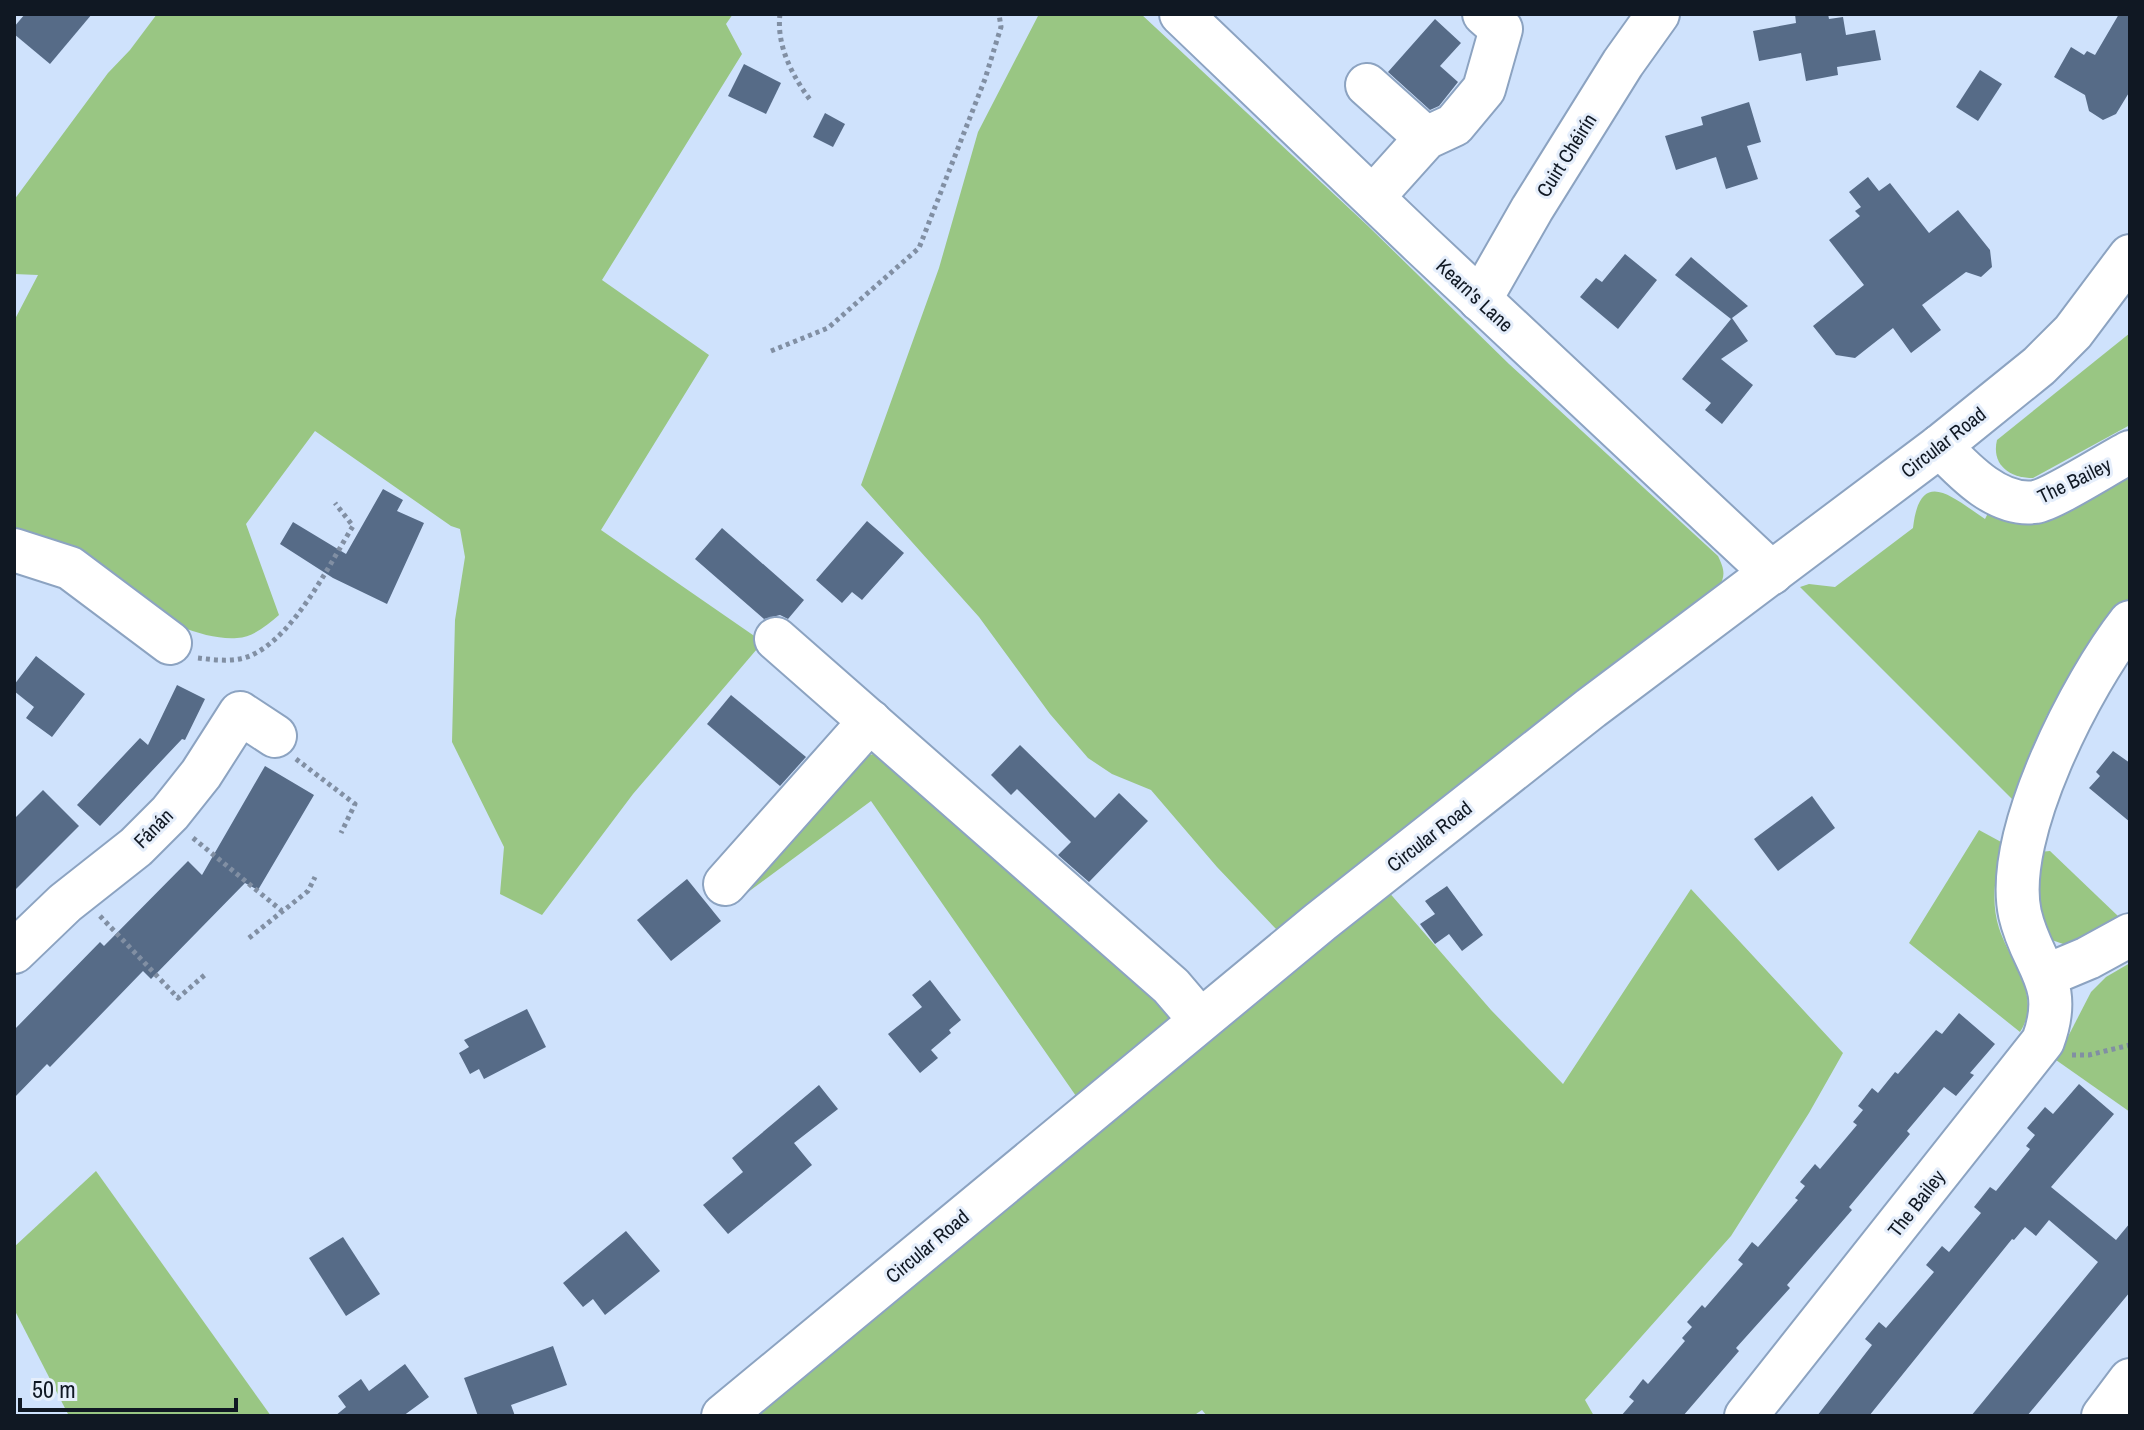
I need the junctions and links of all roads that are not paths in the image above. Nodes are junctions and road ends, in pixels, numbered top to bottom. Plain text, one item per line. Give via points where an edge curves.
1 (1181, 14) edge
2 (1484, 14) edge
3 (1658, 14) edge
4 (1367, 85) dead end
5 (1426, 138) junction
6 (1373, 197) junction
7 (2130, 256) edge
8 (1480, 300) junction
9 (1940, 446) junction
10 (2130, 452) edge
11 (14, 550) edge
12 (1772, 573) junction
13 (2130, 622) edge
14 (776, 639) dead end
15 (170, 643) road end
16 (870, 721) junction
17 (275, 736) road end
18 (725, 884) dead end
19 (2130, 935) edge
20 (14, 952) edge
21 (2045, 976) junction
22 (1200, 1020) junction
23 (2130, 1380) edge
24 (723, 1416) edge
25 (1746, 1416) edge
26 (2103, 1416) edge

1 - 6 street, Kearn's Lane
2 - 5 street via 1501,29 1484,89 1454,125
3 - 8 street, Cuirt Chéirín
4 - 5 street
5 - 6 street
6 - 8 street, Kearn's Lane
7 - 9 street, Circular Road via 2073,332
8 - 12 street, Kearn's Lane
9 - 10 street, The Bailey via 1981,484 2036,502
9 - 12 street, Circular Road
11 - 15 street via 70,568
12 - 22 street, Circular Road via 1591,708
13 - 21 street, The Bailey via 2065,728 2024,845 2020,912
14 - 16 street
16 - 18 street
16 - 22 street via 1171,986
17 - 20 street, Fánán via 240,713 167,817
19 - 21 street
21 - 25 street, The Bailey via 2052,999 2050,1016 2035,1055
22 - 24 street, Circular Road
23 - 26 street

